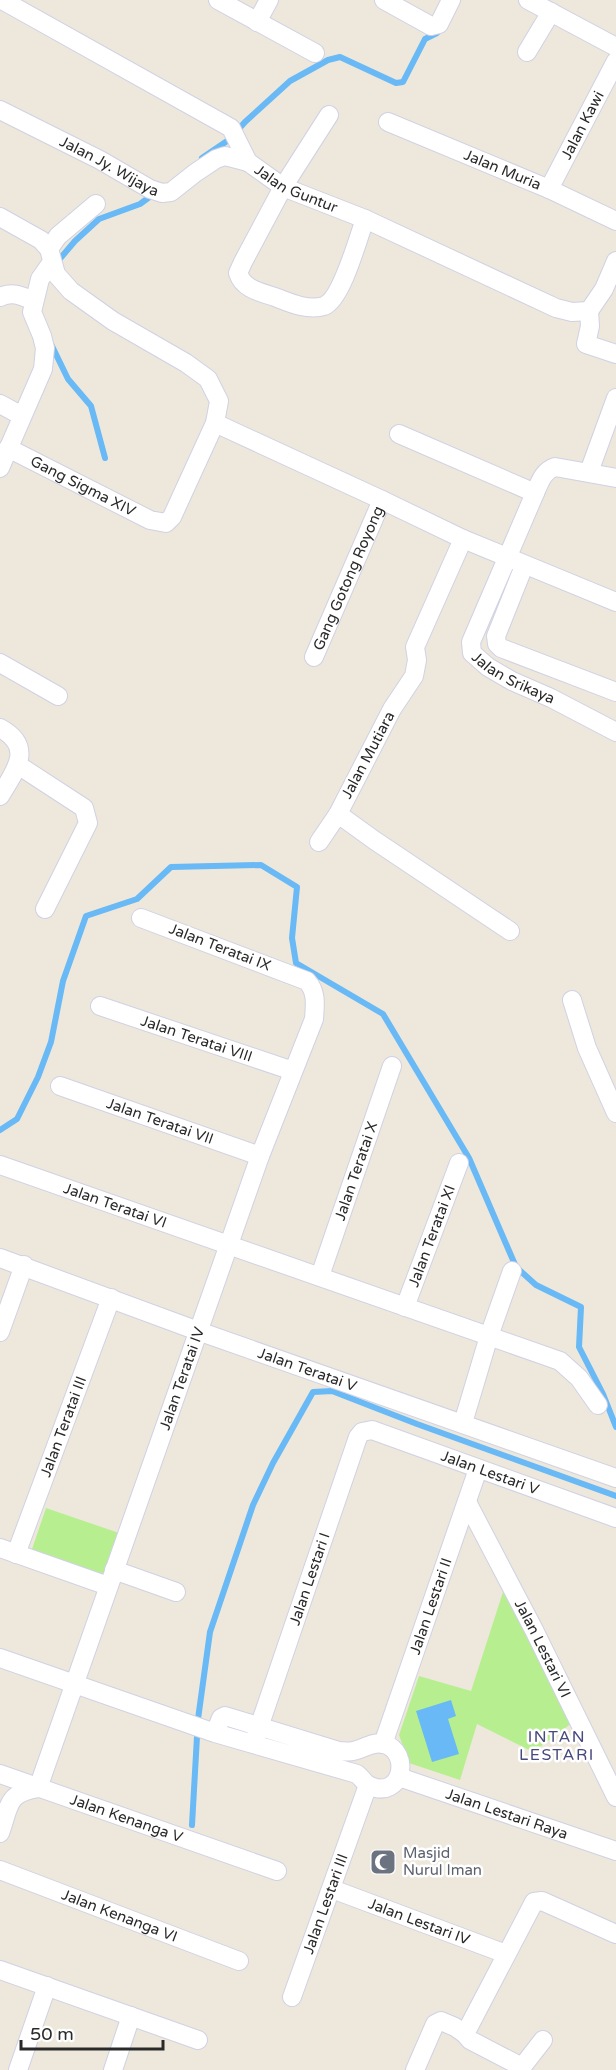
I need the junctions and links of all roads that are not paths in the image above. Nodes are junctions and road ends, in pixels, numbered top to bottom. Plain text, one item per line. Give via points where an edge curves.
1 (2, 0) edge
2 (218, 0) edge
3 (269, 0) edge
4 (384, 0) edge
5 (451, 0) edge
6 (540, 4) edge
7 (257, 22) junction
8 (616, 47) edge
9 (527, 52) dead end
10 (315, 53) dead end
11 (616, 61) edge
12 (0, 110) edge
13 (329, 116) dead end
14 (388, 122) dead end
15 (248, 162) junction
16 (283, 187) junction
17 (549, 189) junction
18 (96, 204) dead end
19 (0, 217) edge
20 (365, 219) junction
21 (616, 221) edge
22 (51, 256) junction
23 (616, 261) edge
24 (610, 291) edge
25 (0, 297) edge
26 (34, 302) junction
27 (589, 311) junction
28 (616, 354) edge
29 (616, 398) edge
30 (0, 404) edge
31 (22, 416) junction
32 (215, 423) junction
33 (399, 434) dead end
34 (8, 448) junction
35 (0, 468) edge
36 (589, 472) junction
37 (616, 478) edge
38 (535, 492) junction
39 (382, 500) junction
40 (463, 539) junction
41 (506, 558) junction
42 (524, 566) junction
43 (616, 602) edge
44 (314, 657) dead end
45 (0, 663) edge
46 (616, 692) edge
47 (58, 696) dead end
48 (0, 728) edge
49 (616, 732) edge
50 (18, 765) junction
51 (0, 796) edge
52 (338, 813) junction
53 (319, 842) dead end
54 (45, 909) dead end
55 (141, 918) dead end
56 (510, 931) dead end
57 (300, 977) joint
58 (573, 1000) dead end
59 (100, 1006) dead end
60 (392, 1066) dead end
61 (293, 1071) junction
62 (60, 1086) dead end
63 (616, 1113) edge
64 (260, 1156) junction
65 (459, 1163) dead end
66 (0, 1165) edge
67 (228, 1245) junction
68 (0, 1258) edge
69 (24, 1265) junction
70 (512, 1271) dead end
71 (320, 1276) junction
72 (111, 1298) junction
73 (405, 1307) junction
74 (198, 1330) junction
75 (0, 1332) edge
76 (489, 1336) junction
77 (598, 1405) dead end
78 (464, 1423) junction
79 (362, 1432) joint
80 (478, 1469) junction
81 (616, 1478) edge
82 (467, 1502) junction
83 (616, 1518) edge
84 (8, 1551) edge
85 (111, 1578) junction
86 (176, 1592) dead end
87 (0, 1658) edge
88 (73, 1684) junction
89 (260, 1726) junction
90 (204, 1729) junction
91 (383, 1744) junction
92 (254, 1745) junction
93 (332, 1768) junction
94 (0, 1774) edge
95 (399, 1777) junction
96 (368, 1785) junction
97 (38, 1788) junction
98 (616, 1797) edge
99 (358, 1809) junction
100 (0, 1833) edge
101 (616, 1851) edge
102 (0, 1869) edge
103 (277, 1871) dead end
104 (332, 1889) junction
105 (616, 1934) edge
106 (506, 1954) junction
107 (239, 1961) dead end
108 (0, 1970) edge
109 (47, 1986) junction
110 (292, 1997) dead end
111 (131, 2016) junction
112 (465, 2034) junction
113 (198, 2040) dead end
114 (543, 2040) dead end
115 (522, 2069) edge
116 (18, 2070) edge
117 (113, 2070) edge
118 (415, 2070) edge

1 - 15 street, Jalan Guntur via 235,134
2 - 7 street
3 - 7 street
4 - 5 street via 430,26 439,24
6 - 8 street
6 - 9 street
7 - 10 street
11 - 17 street, Jalan Kawi
12 - 15 street, Jalan Jy. Wijaya via 156,191 171,192 225,156
13 - 16 street
14 - 17 street, Jalan Muria
15 - 16 street, Jalan Guntur
16 - 20 street, Jalan Guntur
16 - 20 street via 238,273 249,287 296,306 326,305 334,298
17 - 21 street, Jalan Muria
18 - 22 street via 58,236
19 - 22 street via 41,240
20 - 27 street, Jalan Guntur via 556,308
22 - 26 street
22 - 32 street via 56,274 71,291 208,379 219,401
23 - 24 street
24 - 27 street
25 - 26 street via 15,293
26 - 31 street via 32,312 45,348 43,369
27 - 28 street via 586,344
29 - 36 street
30 - 31 street
31 - 34 street
32 - 34 street, Gang Sigma XIV via 166,523 150,520
32 - 39 street
33 - 38 street
34 - 35 street
36 - 37 street
36 - 38 street via 555,467 542,477
38 - 41 street
39 - 40 street
39 - 44 street, Gang Gotong Royong
40 - 41 street
40 - 52 street, Jalan Mutiara via 415,647 414,676 392,709
41 - 42 street
41 - 49 street, Jalan Srikaya via 471,642 471,653 513,681
42 - 43 street
42 - 46 street via 496,636 497,644
45 - 47 street
48 - 50 street via 18,744
50 - 51 street
50 - 54 street via 84,808 87,817 88,823
52 - 53 street
52 - 56 street, Jalan Mutiara
55 - 57 street, Jalan Teratai IX
57 - 61 street, Jalan Teratai IV via 312,987 314,1019
58 - 63 street via 586,1048
59 - 61 street, Jalan Teratai VIII
60 - 71 street, Jalan Teratai X
61 - 64 street, Jalan Teratai IV
62 - 64 street, Jalan Teratai VII
64 - 67 street, Jalan Teratai IV
65 - 73 street, Jalan Teratai XI
66 - 67 street, Jalan Teratai VI
67 - 71 street, Jalan Teratai VI
67 - 74 street, Jalan Teratai IV
68 - 69 street, Jalan Teratai V
69 - 72 street, Jalan Teratai V
69 - 75 street
70 - 76 street
71 - 73 street, Jalan Teratai VI
72 - 74 street, Jalan Teratai V
72 - 84 street, Jalan Teratai III
73 - 76 street, Jalan Teratai VI
74 - 78 street, Jalan Teratai V
74 - 85 street, Jalan Teratai IV
76 - 77 street, Jalan Teratai VI via 560,1361 579,1378
76 - 78 street
78 - 81 street, Jalan Teratai V
79 - 80 street, Jalan Lestari V via 372,1430
79 - 89 street, Jalan Lestari I
80 - 82 street, Jalan Lestari II
80 - 83 street, Jalan Lestari V
82 - 91 street, Jalan Lestari II
82 - 98 street, Jalan Lestari VI
84 - 85 street
85 - 86 street
85 - 88 street, Jalan Teratai IV
87 - 88 street
88 - 90 street
88 - 97 street, Jalan Teratai IV
89 - 90 street via 225,1716
89 - 91 street via 339,1751 352,1752 369,1744
89 - 92 street, Jalan Lestari I
90 - 92 street
91 - 95 street via 400,1759
92 - 93 street
93 - 96 street via 357,1774
93 - 99 street via 351,1784
94 - 97 street, Jalan Kenanga V
95 - 96 street via 381,1790
95 - 101 street, Jalan Lestari Raya
96 - 99 street, Jalan Lestari III
97 - 100 street via 22,1790 13,1797
97 - 103 street, Jalan Kenanga V
99 - 104 street, Jalan Lestari III
102 - 107 street, Jalan Kenanga VI
104 - 106 street, Jalan Lestari IV
104 - 110 street, Jalan Lestari III
105 - 106 street via 542,1901 534,1902
106 - 112 street
108 - 109 street
109 - 111 street
109 - 116 street
111 - 113 street
111 - 117 street
112 - 115 street
112 - 118 street via 441,2021 435,2024
114 - 115 street

